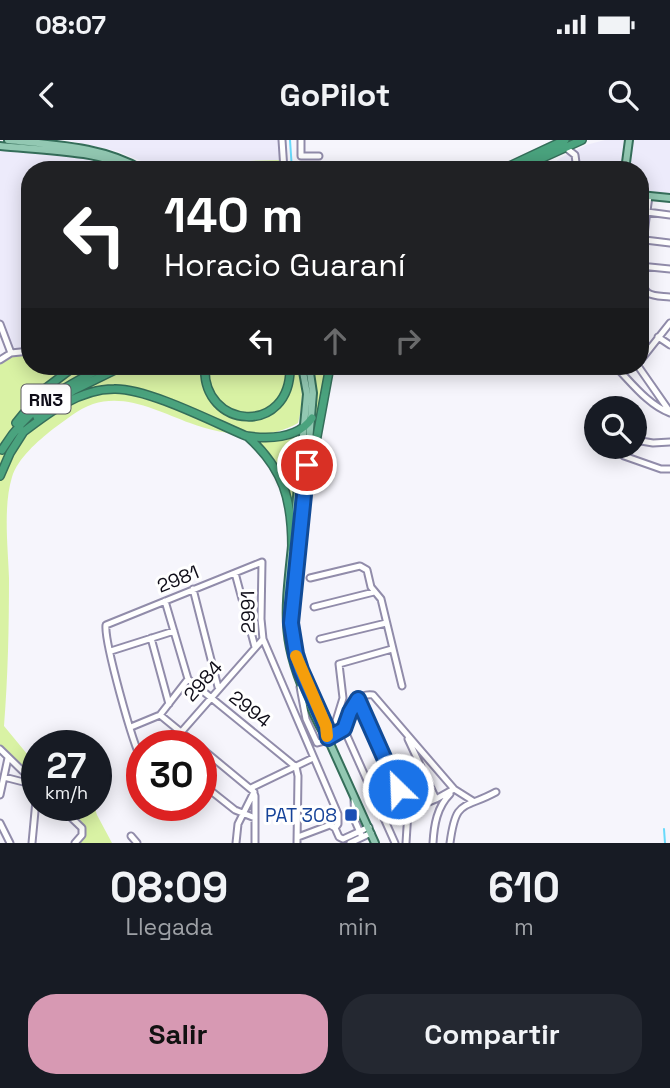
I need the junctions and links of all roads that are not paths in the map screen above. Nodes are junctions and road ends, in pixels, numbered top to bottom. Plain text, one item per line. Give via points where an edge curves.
1 (8, 140) edge
2 (282, 140) edge
3 (301, 140) edge
4 (629, 140) edge
5 (580, 141) edge
6 (563, 142) edge
7 (0, 146) edge
8 (575, 155) junction
9 (320, 156) dead end
10 (526, 158) junction
11 (113, 161) edge
12 (126, 161) edge
13 (283, 161) edge
14 (518, 161) edge
15 (520, 161) edge
16 (531, 161) edge
17 (576, 161) edge
18 (626, 161) edge
19 (649, 196) edge
20 (670, 198) edge
21 (649, 212) edge
22 (670, 215) edge
23 (649, 240) edge
24 (670, 243) edge
25 (649, 265) edge
26 (670, 270) edge
27 (649, 293) edge
28 (670, 297) edge
29 (670, 323) edge
30 (0, 324) edge
31 (658, 337) junction
32 (670, 345) edge
33 (649, 349) edge
34 (21, 352) edge
35 (11, 353) junction
36 (0, 360) edge
37 (62, 375) edge
38 (88, 375) edge
39 (106, 375) edge
40 (206, 375) edge
41 (290, 375) edge
42 (304, 375) edge
43 (311, 375) edge
44 (328, 375) edge
45 (624, 375) edge
46 (643, 375) edge
47 (670, 412) edge
48 (312, 418) junction
49 (305, 426) junction
50 (22, 433) junction
51 (246, 436) junction
52 (647, 442) edge
53 (670, 442) edge
54 (1, 453) edge
55 (633, 459) edge
56 (670, 469) edge
57 (0, 476) edge
58 (303, 512) junction
59 (292, 548) junction
60 (262, 562) joint
61 (235, 573) junction
62 (310, 578) dead end
63 (193, 589) junction
64 (374, 592) junction
65 (165, 601) junction
66 (314, 607) dead end
67 (386, 624) junction
68 (174, 631) junction
69 (151, 638) junction
70 (262, 639) junction
71 (320, 639) dead end
72 (255, 647) junction
73 (392, 649) junction
74 (111, 651) junction
75 (188, 679) junction
76 (300, 683) junction
77 (402, 686) dead end
78 (218, 687) junction
79 (209, 697) junction
80 (358, 699) junction
81 (169, 704) junction
82 (160, 715) junction
83 (131, 727) junction
84 (344, 729) junction
85 (132, 730) edge
86 (179, 730) edge
87 (181, 730) edge
88 (404, 731) junction
89 (329, 738) junction
90 (0, 749) edge
91 (8, 758) junction
92 (313, 758) junction
93 (217, 761) edge
94 (296, 766) junction
95 (21, 771) edge
96 (4, 777) junction
97 (21, 782) edge
98 (351, 787) junction
99 (454, 789) junction
100 (253, 790) junction
101 (496, 793) dead end
102 (0, 794) edge
103 (217, 796) edge
104 (436, 799) junction
105 (473, 801) junction
106 (408, 811) junction
107 (243, 813) junction
108 (255, 818) junction
109 (385, 820) junction
110 (34, 821) edge
111 (76, 821) edge
112 (0, 823) edge
113 (335, 828) junction
114 (370, 830) junction
115 (361, 834) junction
116 (3, 835) edge
117 (131, 836) dead end
118 (298, 840) edge
119 (9, 843) edge
120 (32, 843) edge
121 (75, 843) edge
122 (137, 843) edge
123 (236, 843) edge
124 (255, 843) edge
125 (350, 843) edge
126 (375, 843) edge
127 (395, 843) edge
128 (406, 843) edge
129 (433, 843) edge
130 (450, 843) edge

1 - 12 main road via 95,150
2 - 13 street
3 - 9 street via 301,156
4 - 18 main road
5 - 6 highway
5 - 8 street
6 - 8 street
6 - 10 highway
6 - 16 highway
7 - 11 main road
8 - 17 street
10 - 14 highway
10 - 15 highway
19 - 20 main road
21 - 22 street
23 - 24 street
25 - 26 street
27 - 28 street
29 - 31 street
30 - 35 street
31 - 32 street
31 - 33 street
34 - 35 street
35 - 36 street
37 - 54 highway via 32,401
38 - 54 highway, RN3 via 41,402
39 - 50 highway, RN3 via 52,404
40 - 41 highway via 215,401 233,414 252,418 281,401
42 - 49 main road
43 - 48 main road
44 - 58 highway
45 - 47 street
46 - 47 street
48 - 49 highway
48 - 58 main road
49 - 51 highway via 280,437
49 - 59 main road
50 - 51 highway via 78,398 114,389 147,395
50 - 57 highway, RN3
51 - 59 highway via 266,454 282,481
52 - 53 street
55 - 56 street
58 - 89 main road via 293,636 301,670
59 - 76 main road via 285,623
60 - 61 street, 2981
60 - 70 street, 2991
61 - 63 street, 2981
61 - 72 street
62 - 64 street via 360,566 367,570
63 - 65 street, 2981
63 - 78 street
64 - 66 street
64 - 67 street via 381,599
65 - 68 street
65 - 74 street, 2981 via 106,625
67 - 71 street
67 - 73 street
68 - 69 street
68 - 75 street
69 - 74 street
69 - 81 street
70 - 72 street, 2984
70 - 92 street, 2991
72 - 78 street, 2984
73 - 77 street
73 - 89 street via 339,664 344,698
74 - 83 street
75 - 79 street, 2994
75 - 81 street
76 - 89 main road
76 - 89 street via 314,740 322,743
78 - 79 street, 2984
79 - 87 street, 2984
79 - 94 street, 2994
80 - 84 street
80 - 88 street via 370,694
80 - 106 street
81 - 82 street
82 - 83 street
82 - 86 street
83 - 85 street
84 - 89 street
84 - 109 street
88 - 99 street
88 - 104 street
89 - 98 main road
90 - 91 street
91 - 95 street
91 - 96 street
92 - 94 street
92 - 113 street, 2991 via 338,814
93 - 100 street
94 - 100 street
94 - 118 street
96 - 97 street
96 - 102 street
98 - 114 main road
98 - 115 street
99 - 104 street
99 - 105 street
99 - 129 street via 442,802
100 - 107 street
100 - 108 street
101 - 105 street
103 - 107 street
104 - 106 street
105 - 130 street via 455,818
106 - 109 street
106 - 128 street
107 - 108 street
107 - 123 street
108 - 124 street
109 - 127 street
110 - 120 street
111 - 121 street via 83,831
112 - 116 street
113 - 115 street via 343,839
113 - 118 street via 330,825
114 - 115 street
114 - 126 main road
115 - 125 street
116 - 119 street
117 - 122 street

